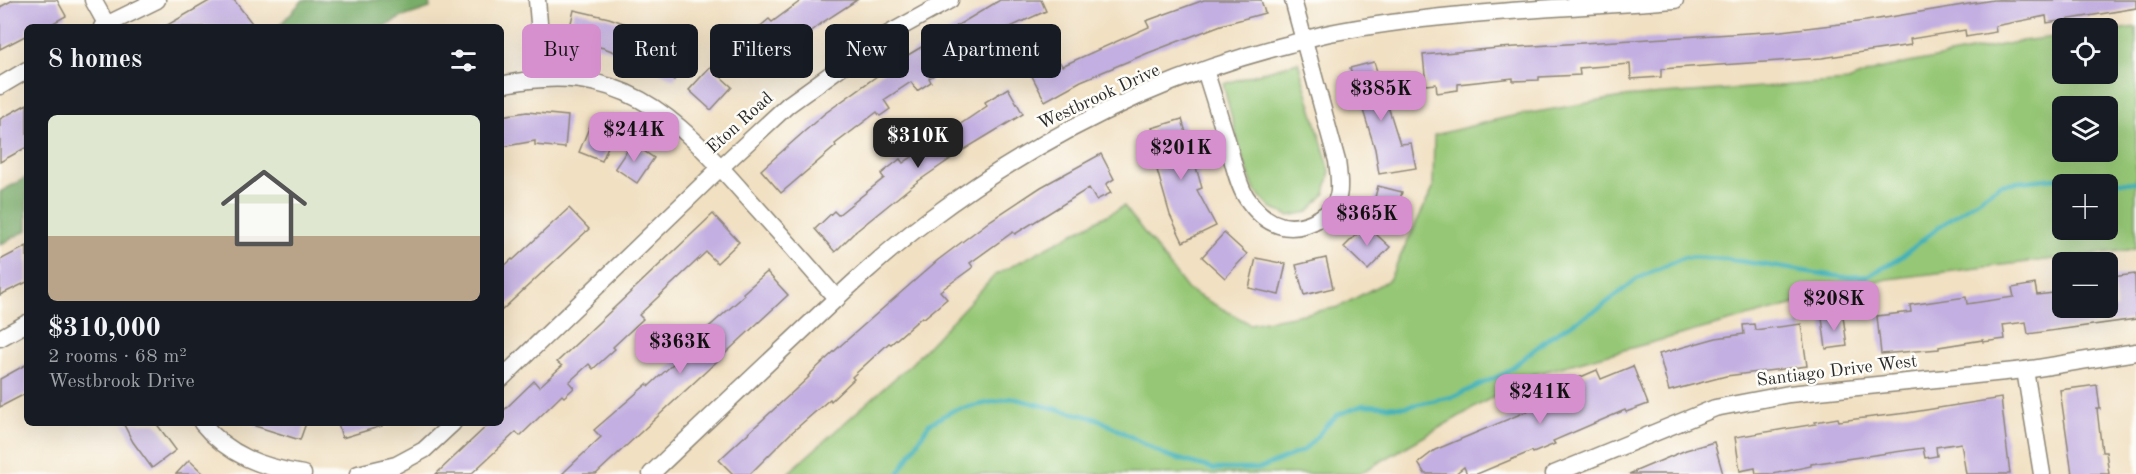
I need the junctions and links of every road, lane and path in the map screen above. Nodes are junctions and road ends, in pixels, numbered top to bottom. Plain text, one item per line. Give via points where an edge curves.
1 (93, 0) edge
2 (158, 0) edge
3 (537, 0) edge
4 (950, 0) edge
5 (1293, 0) edge
6 (1675, 0) edge
7 (105, 24) edge
8 (110, 24) edge
9 (1303, 41) junction
10 (1205, 69) junction
11 (24, 72) edge
12 (544, 79) junction
13 (504, 84) edge
14 (0, 86) edge
15 (721, 167) junction
16 (837, 298) junction
17 (24, 325) edge
18 (0, 338) edge
19 (2136, 352) edge
20 (2025, 370) junction
21 (504, 376) edge
22 (204, 426) edge
23 (450, 426) edge
24 (303, 474) edge
25 (358, 474) edge
26 (651, 474) edge
27 (1554, 474) edge
28 (2042, 474) edge

1 - 7 street
2 - 8 street
3 - 12 street
4 - 15 street, Eton Road via 880,38 797,99
5 - 9 street
6 - 9 street, Westbrook Drive via 1411,20
9 - 10 street, Westbrook Drive
9 - 10 street via 1331,133 1340,184 1331,212 1304,225 1284,228 1265,219 1245,196
10 - 16 street, Westbrook Drive via 1112,108 1049,140 978,184 926,222
11 - 14 street
12 - 13 street
12 - 15 street via 601,83 644,100 702,145
15 - 16 street
15 - 21 street, Eton Road
16 - 26 street, Westbrook Drive
17 - 18 street
19 - 20 street, Santiago Drive West
20 - 27 street, Santiago Drive West via 1789,394 1714,408
20 - 28 street
22 - 24 street via 216,440 249,461
23 - 25 street via 424,450 396,465

